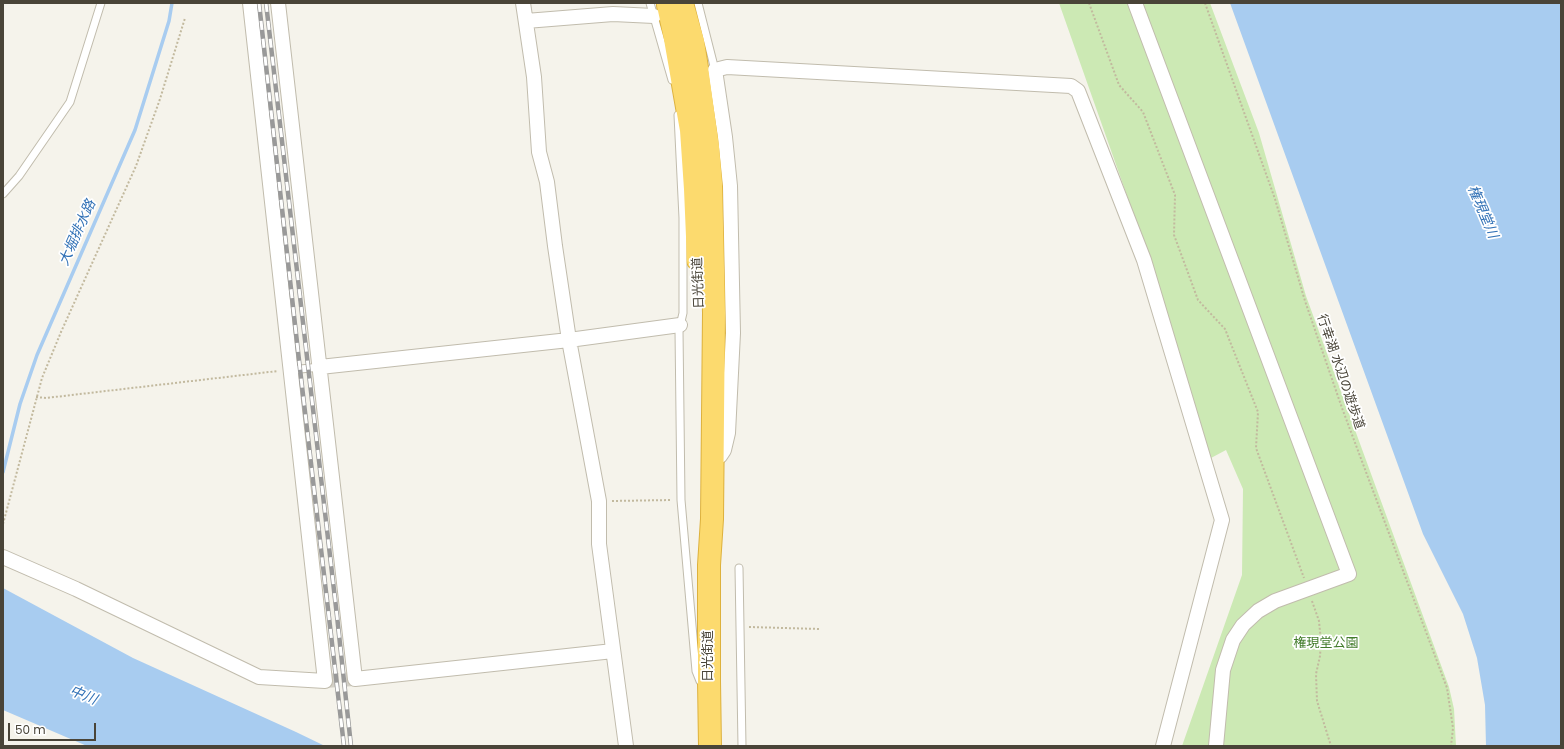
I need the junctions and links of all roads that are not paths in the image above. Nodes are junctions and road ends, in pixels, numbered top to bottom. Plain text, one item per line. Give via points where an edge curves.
1 (101, 3) edge
2 (250, 3) edge
3 (278, 3) edge
4 (523, 3) edge
5 (682, 3) edge
6 (698, 3) edge
7 (1135, 3) edge
8 (657, 7) edge
9 (526, 21) junction
10 (715, 70) junction
11 (678, 97) junction
12 (3, 194) edge
13 (680, 325) junction
14 (569, 340) junction
15 (320, 367) junction
16 (291, 370) junction
17 (708, 461) junction
18 (3, 557) edge
19 (739, 568) dead end
20 (613, 651) junction
21 (709, 682) junction
22 (711, 745) edge
23 (626, 746) edge
24 (742, 746) edge
25 (1163, 746) edge
26 (1216, 746) edge

1 - 12 lane via 70,102 19,176
2 - 16 street
3 - 15 street
4 - 9 street
5 - 17 highway, 日光街道 via 693,42 711,183 714,313
6 - 10 lane
7 - 26 street via 1349,574 1275,601 1258,611 1243,625 1233,640 1223,670
8 - 9 street via 613,14
8 - 11 highway, 日光街道 via 674,33
9 - 14 street via 534,77 539,152 547,182
10 - 17 street via 730,186 733,333 728,433 720,456
10 - 25 street via 727,68 1058,85 1071,86 1078,91 1144,260 1222,520
11 - 13 lane via 683,218 683,313
11 - 17 highway, 日光街道 via 691,130 696,189
13 - 14 street
13 - 21 lane via 681,500 696,670 700,681
14 - 15 street
14 - 20 street via 599,501 599,544
15 - 16 lane
15 - 20 street via 355,679
16 - 18 street via 325,681 259,677 76,589
17 - 21 highway, 日光街道
19 - 24 lane
20 - 23 street
21 - 22 highway, 日光街道

